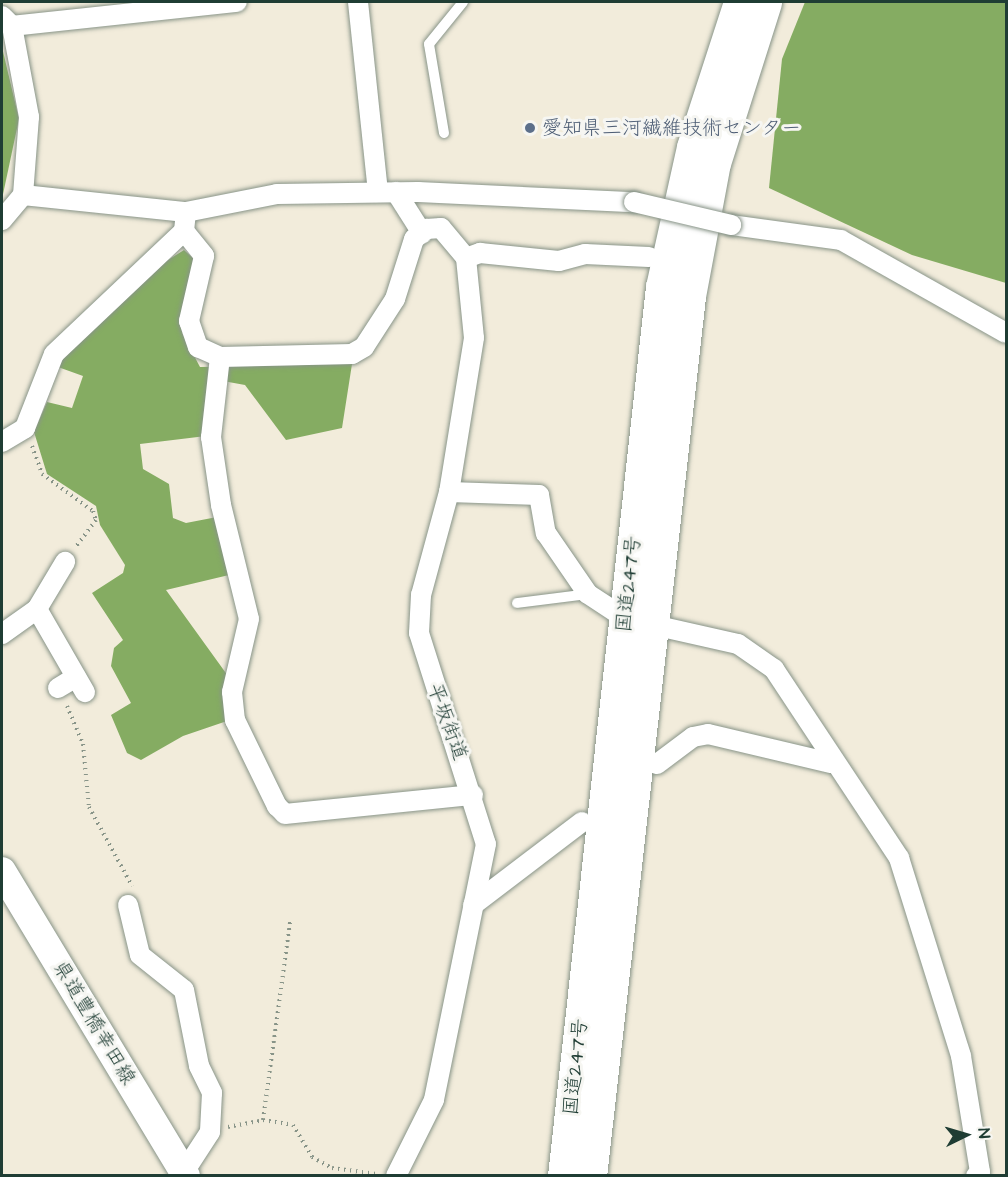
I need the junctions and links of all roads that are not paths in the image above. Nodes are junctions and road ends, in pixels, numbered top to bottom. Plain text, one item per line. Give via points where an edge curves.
1 (237, 2) edge
2 (358, 2) edge
3 (463, 2) edge
4 (740, 2) edge
5 (765, 2) edge
6 (7, 21) edge
7 (444, 133) dead end
8 (387, 192) junction
9 (23, 195) junction
10 (2, 220) edge
11 (185, 222) junction
12 (422, 233) junction
13 (649, 257) dead end
14 (466, 258) junction
15 (1006, 333) edge
16 (220, 357) junction
17 (2, 442) edge
18 (449, 492) junction
19 (65, 562) road end
20 (588, 594) junction
21 (517, 603) dead end
22 (37, 609) junction
23 (637, 622) junction
24 (2, 634) edge
25 (58, 688) road end
26 (831, 763) junction
27 (657, 764) dead end
28 (473, 795) junction
29 (582, 822) dead end
30 (2, 871) edge
31 (128, 905) road end
32 (473, 905) junction
33 (185, 1174) edge
34 (396, 1176) edge
35 (564, 1176) edge
36 (591, 1176) edge
37 (976, 1176) edge

1 - 6 street
2 - 8 street
3 - 7 lane via 429,44
4 - 23 highway, 国道247号 via 675,216
5 - 23 highway, 国道247号 via 714,163
6 - 9 street via 29,117
8 - 11 street via 277,194
8 - 12 street
8 - 15 street, bridge via 634,202 732,225 841,240
9 - 10 street
9 - 11 street
11 - 16 street via 204,256 189,321 198,347
11 - 17 street via 54,354 25,428
12 - 14 street via 441,228
12 - 16 street via 414,239 395,299 364,347 352,354
13 - 14 street via 585,254 559,261 480,253
14 - 18 street, 平坂街道 via 474,338
16 - 28 street via 211,437 221,506 249,619 232,692 235,720 278,806 285,813
18 - 20 street via 538,495 546,533
18 - 28 street, 平坂街道 via 421,595 418,633
19 - 22 street
20 - 21 lane
20 - 23 street
22 - 24 street
22 - 25 street via 80,684
23 - 26 street via 755,653 774,669
23 - 35 highway, 国道247号
23 - 36 highway, 国道247号
26 - 27 street via 708,734 693,737
26 - 37 street via 899,858 961,1056 980,1172
28 - 32 street, 平坂街道 via 486,844
29 - 32 street
30 - 33 main road, 県道豊橋幸田線
31 - 33 street via 140,956 178,983 188,999 199,1066 212,1093 210,1128 199,1155
32 - 34 street, 平坂街道 via 434,1100

